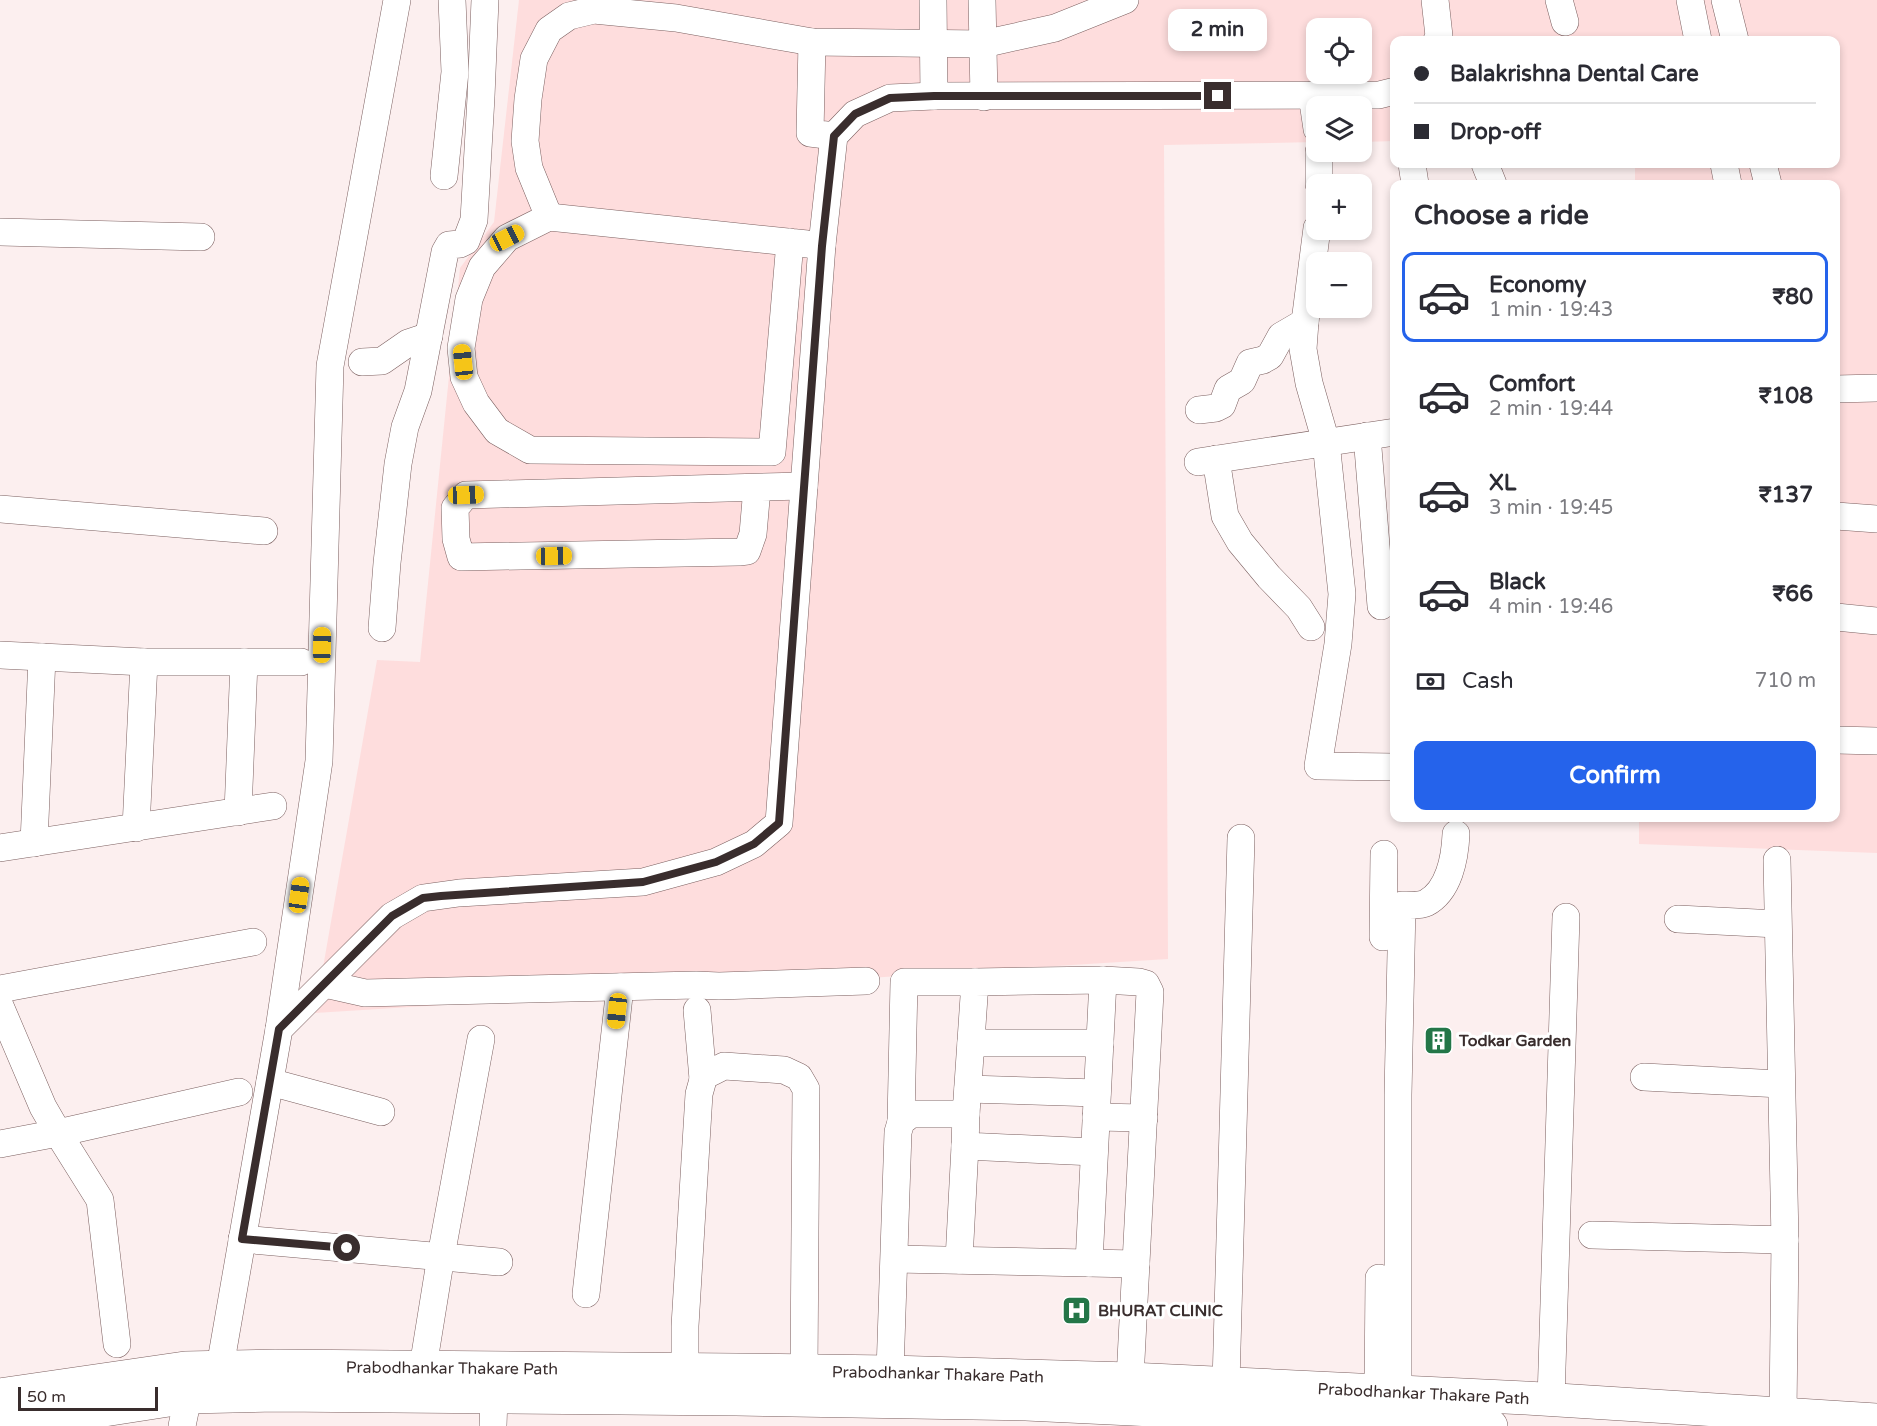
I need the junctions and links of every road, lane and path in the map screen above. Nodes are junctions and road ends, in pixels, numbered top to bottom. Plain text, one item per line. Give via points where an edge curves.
1 (397, 0) edge
2 (452, 0) edge
3 (485, 0) edge
4 (933, 0) edge
5 (982, 0) edge
6 (1125, 0) edge
7 (1435, 0) edge
8 (1690, 0) edge
9 (1725, 0) edge
10 (1439, 36) edge
11 (1697, 36) edge
12 (1734, 36) edge
13 (812, 42) junction
14 (933, 44) junction
15 (983, 44) junction
16 (1390, 92) edge
17 (1312, 95) joint
18 (934, 96) junction
19 (984, 97) junction
20 (834, 136) junction
21 (444, 176) dead end
22 (549, 217) junction
23 (0, 232) edge
24 (201, 237) dead end
25 (1315, 240) edge
26 (790, 242) junction
27 (822, 246) junction
28 (1305, 322) junction
29 (429, 336) junction
30 (362, 362) dead end
31 (1877, 388) edge
32 (1840, 389) edge
33 (1199, 410) dead end
34 (1390, 433) edge
35 (1367, 436) junction
36 (1326, 442) junction
37 (804, 486) junction
38 (757, 488) junction
39 (0, 509) edge
40 (1840, 516) edge
41 (1877, 519) edge
42 (264, 531) dead end
43 (1381, 606) dead end
44 (1840, 617) edge
45 (1877, 621) edge
46 (1311, 627) dead end
47 (382, 628) dead end
48 (0, 655) edge
49 (42, 657) junction
50 (144, 662) junction
51 (244, 662) junction
52 (301, 662) dead end
53 (1840, 740) edge
54 (1877, 741) edge
55 (1390, 767) edge
56 (273, 806) dead end
57 (238, 812) junction
58 (136, 828) junction
59 (1456, 834) dead end
60 (1241, 838) dead end
61 (34, 843) junction
62 (0, 848) edge
63 (1384, 854) dead end
64 (1777, 860) dead end
65 (1566, 917) dead end
66 (1678, 920) dead end
67 (1777, 924) junction
68 (253, 942) dead end
69 (1103, 980) junction
70 (866, 981) dead end
71 (975, 982) junction
72 (325, 984) junction
73 (620, 987) junction
74 (0, 989) edge
75 (0, 1006) edge
76 (697, 1010) dead end
77 (279, 1029) junction
78 (481, 1039) dead end
79 (971, 1043) junction
80 (1100, 1043) junction
81 (1644, 1077) dead end
82 (703, 1079) junction
83 (270, 1082) junction
84 (1781, 1084) junction
85 (239, 1092) dead end
86 (967, 1102) junction
87 (1097, 1105) junction
88 (381, 1112) dead end
89 (1144, 1118) junction
90 (901, 1122) junction
91 (58, 1133) junction
92 (0, 1143) edge
93 (965, 1146) junction
94 (1094, 1152) junction
95 (1592, 1235) dead end
96 (242, 1239) junction
97 (1785, 1240) junction
98 (441, 1256) junction
99 (895, 1259) junction
100 (959, 1260) junction
101 (499, 1262) dead end
102 (1089, 1263) junction
103 (1136, 1264) junction
104 (586, 1294) dead end
105 (117, 1344) dead end
106 (220, 1367) junction
107 (423, 1367) junction
108 (685, 1369) junction
109 (804, 1371) junction
110 (890, 1372) junction
111 (1130, 1379) junction
112 (1027, 1390) junction
113 (0, 1395) edge
114 (1551, 1400) junction
115 (1222, 1408) edge
116 (1388, 1408) edge
117 (493, 1411) edge
118 (185, 1412) edge
119 (1783, 1414) junction
120 (1073, 1416) edge
121 (1151, 1418) edge
122 (1877, 1419) edge
123 (1306, 1422) edge
124 (0, 1426) edge
125 (1472, 1426) edge

1 - 77 street via 330,366 319,761
2 - 21 street via 455,72
3 - 29 street via 474,220 466,241 449,245 445,252
4 - 14 street
5 - 15 street
6 - 15 street via 1055,28
7 - 10 street
8 - 11 street
9 - 12 street
13 - 14 street
13 - 20 street via 810,133
13 - 22 street via 676,18 594,10 569,16 549,30 534,59 528,99 525,141 529,168
14 - 15 street
14 - 18 street
15 - 19 street
16 - 17 street
17 - 19 street
18 - 19 street
18 - 20 street via 890,98 855,114
20 - 27 street
22 - 26 street
22 - 26 street via 507,238 482,267 469,299 461,348 464,377 476,403 496,431 530,450 772,452
23 - 24 street
25 - 28 street
26 - 27 street
27 - 37 street
28 - 33 street via 1281,336 1270,356 1250,363 1242,381 1228,389 1222,405
28 - 36 street via 1309,383
29 - 30 street via 408,343 382,361
29 - 47 street via 398,464
31 - 32 street
34 - 35 street
35 - 36 street
35 - 43 street
36 - 46 street via 1207,460 1225,516 1240,542
36 - 55 street via 1342,594 1318,766
37 - 38 street
37 - 72 street via 779,823 754,844 716,862 643,882 423,898 392,916
38 - 38 street via 466,495 455,508 456,539 461,557 747,551 753,534
39 - 42 street
40 - 41 street
44 - 45 street
48 - 49 street
49 - 50 street
49 - 61 street
50 - 51 street
50 - 58 street
51 - 52 street
51 - 57 street
53 - 54 street
56 - 57 street
57 - 58 street
58 - 61 street
59 - 116 street via 1443,889 1425,904 1402,905
60 - 115 street
61 - 62 street
63 - 116 street
64 - 67 street
65 - 114 street
66 - 67 street
67 - 84 street
68 - 74 street
69 - 71 street
69 - 80 street
69 - 89 street via 1139,982 1146,984 1150,992
70 - 73 street
71 - 79 street
71 - 90 street via 903,982
72 - 73 street via 366,993
72 - 77 street
73 - 104 street
75 - 91 street
76 - 82 street
77 - 83 street
78 - 98 street
79 - 80 street
79 - 86 street
80 - 87 street
81 - 84 street
82 - 108 street via 699,1094
82 - 109 street via 724,1066 784,1070 799,1077 806,1089
83 - 88 street
83 - 96 street
84 - 97 street
85 - 91 street
86 - 87 street
86 - 90 street via 911,1114
86 - 93 street
87 - 89 street
87 - 94 street
89 - 103 street
90 - 99 street
91 - 92 street
91 - 105 street via 100,1200
93 - 94 street
93 - 100 street
94 - 102 street
95 - 97 street
96 - 98 street
96 - 106 street
97 - 119 street
98 - 101 street
98 - 107 street
99 - 100 street
99 - 110 street
100 - 102 street
102 - 103 street
103 - 111 street
106 - 107 main road, Prabodhankar Thakare Path
106 - 113 main road, Prabodhankar Thakare Path via 185,1368
107 - 108 main road, Prabodhankar Thakare Path
108 - 109 main road, Prabodhankar Thakare Path
109 - 110 main road, Prabodhankar Thakare Path
110 - 112 main road, Prabodhankar Thakare Path
111 - 112 main road, Prabodhankar Thakare Path
111 - 115 main road, Prabodhankar Thakare Path
112 - 117 main road, Prabodhankar Thakare Path
112 - 120 main road, Prabodhankar Thakare Path
114 - 116 main road, Prabodhankar Thakare Path
114 - 119 main road, Prabodhankar Thakare Path
115 - 116 main road, Prabodhankar Thakare Path
115 - 121 main road, Prabodhankar Thakare Path
115 - 123 main road, Prabodhankar Thakare Path
116 - 123 main road, Prabodhankar Thakare Path
116 - 125 main road, Prabodhankar Thakare Path
117 - 118 main road, Prabodhankar Thakare Path via 275,1395
118 - 124 main road, Prabodhankar Thakare Path
119 - 122 main road, Prabodhankar Thakare Path
120 - 121 main road, Prabodhankar Thakare Path

